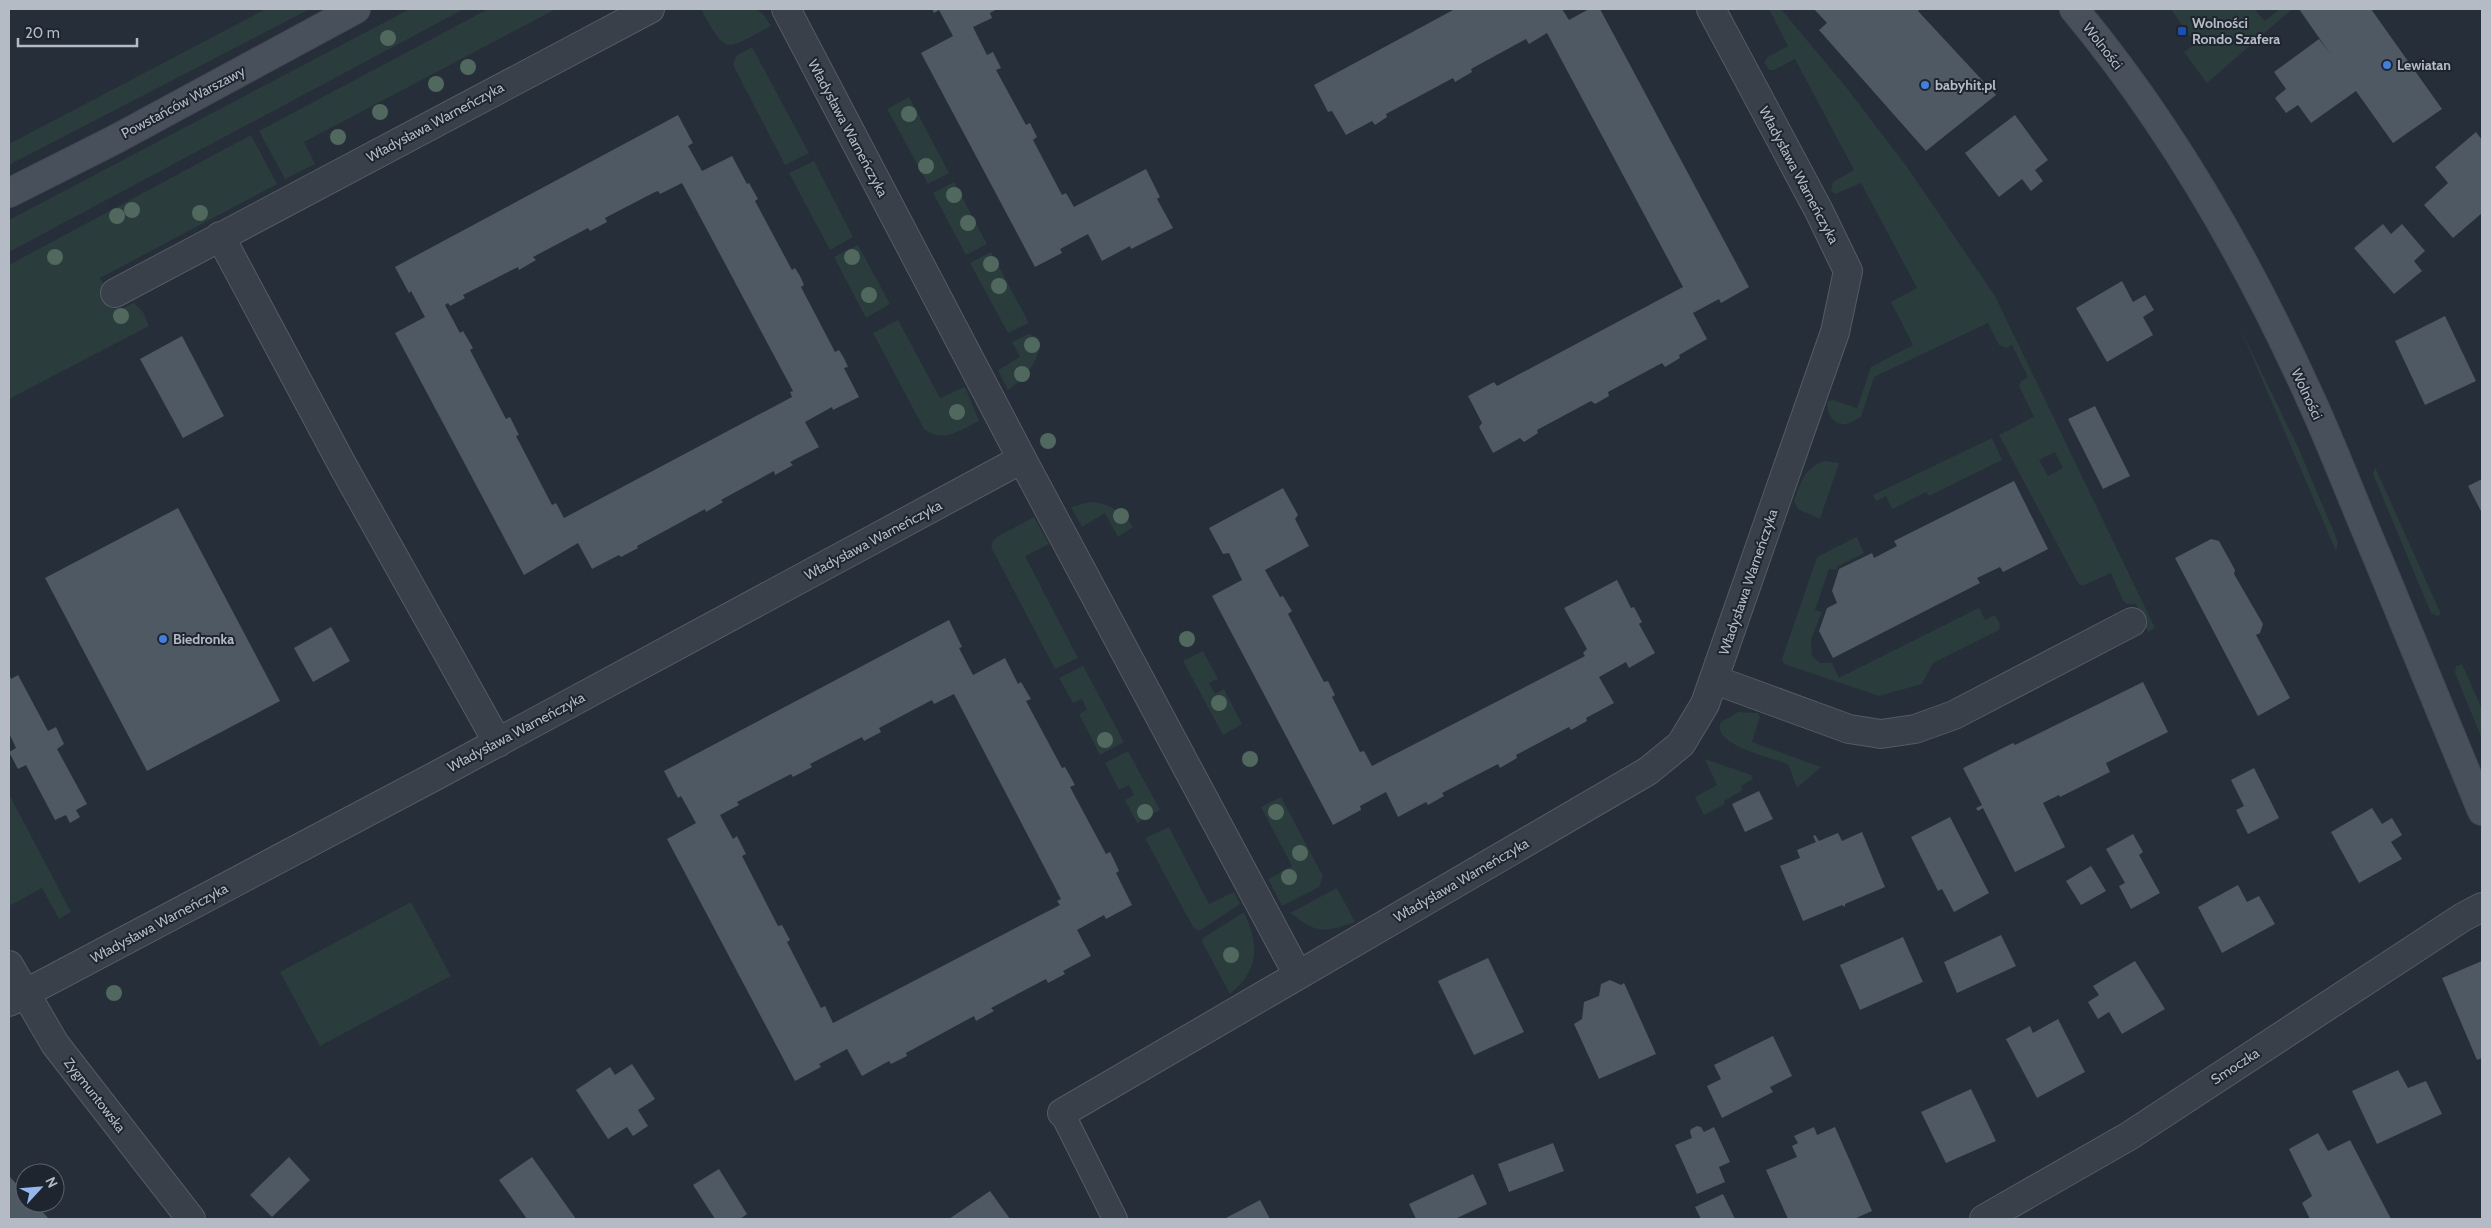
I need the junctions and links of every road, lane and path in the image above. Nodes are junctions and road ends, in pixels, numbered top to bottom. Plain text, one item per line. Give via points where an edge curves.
1 (356, 9) edge
2 (650, 9) edge
3 (786, 9) edge
4 (1711, 9) edge
5 (2074, 9) edge
6 (9, 193) edge
7 (220, 236) junction
8 (115, 293) dead end
9 (1022, 459) junction
10 (2132, 622) dead end
11 (1714, 680) junction
12 (498, 743) junction
13 (2482, 811) edge
14 (2482, 906) edge
15 (9, 965) edge
16 (1298, 975) junction
17 (17, 998) edge
18 (1062, 1113) joint
19 (191, 1219) edge
20 (1115, 1219) edge
21 (1984, 1219) edge

1 - 6 main road, Powstańców Warszawy
2 - 7 street, Władysława Warneńczyka
3 - 9 street, Władysława Warneńczyka
4 - 11 street, Władysława Warneńczyka via 1820,211 1848,271 1835,332
5 - 13 main road, Wolności via 2110,52 2174,144 2210,202 2264,304 2313,404
7 - 8 street, Władysława Warneńczyka
7 - 12 street via 343,466
9 - 12 street, Władysława Warneńczyka
9 - 16 street, Władysława Warneńczyka
10 - 11 street via 1954,714 1915,729 1881,734 1849,729
11 - 16 street, Władysława Warneńczyka via 1680,744 1648,771
12 - 17 street, Władysława Warneńczyka
14 - 21 street, Smoczka via 2129,1136
15 - 17 street, Zygmuntowska
16 - 18 street, Władysława Warneńczyka
17 - 19 street, Zygmuntowska
18 - 20 lane

